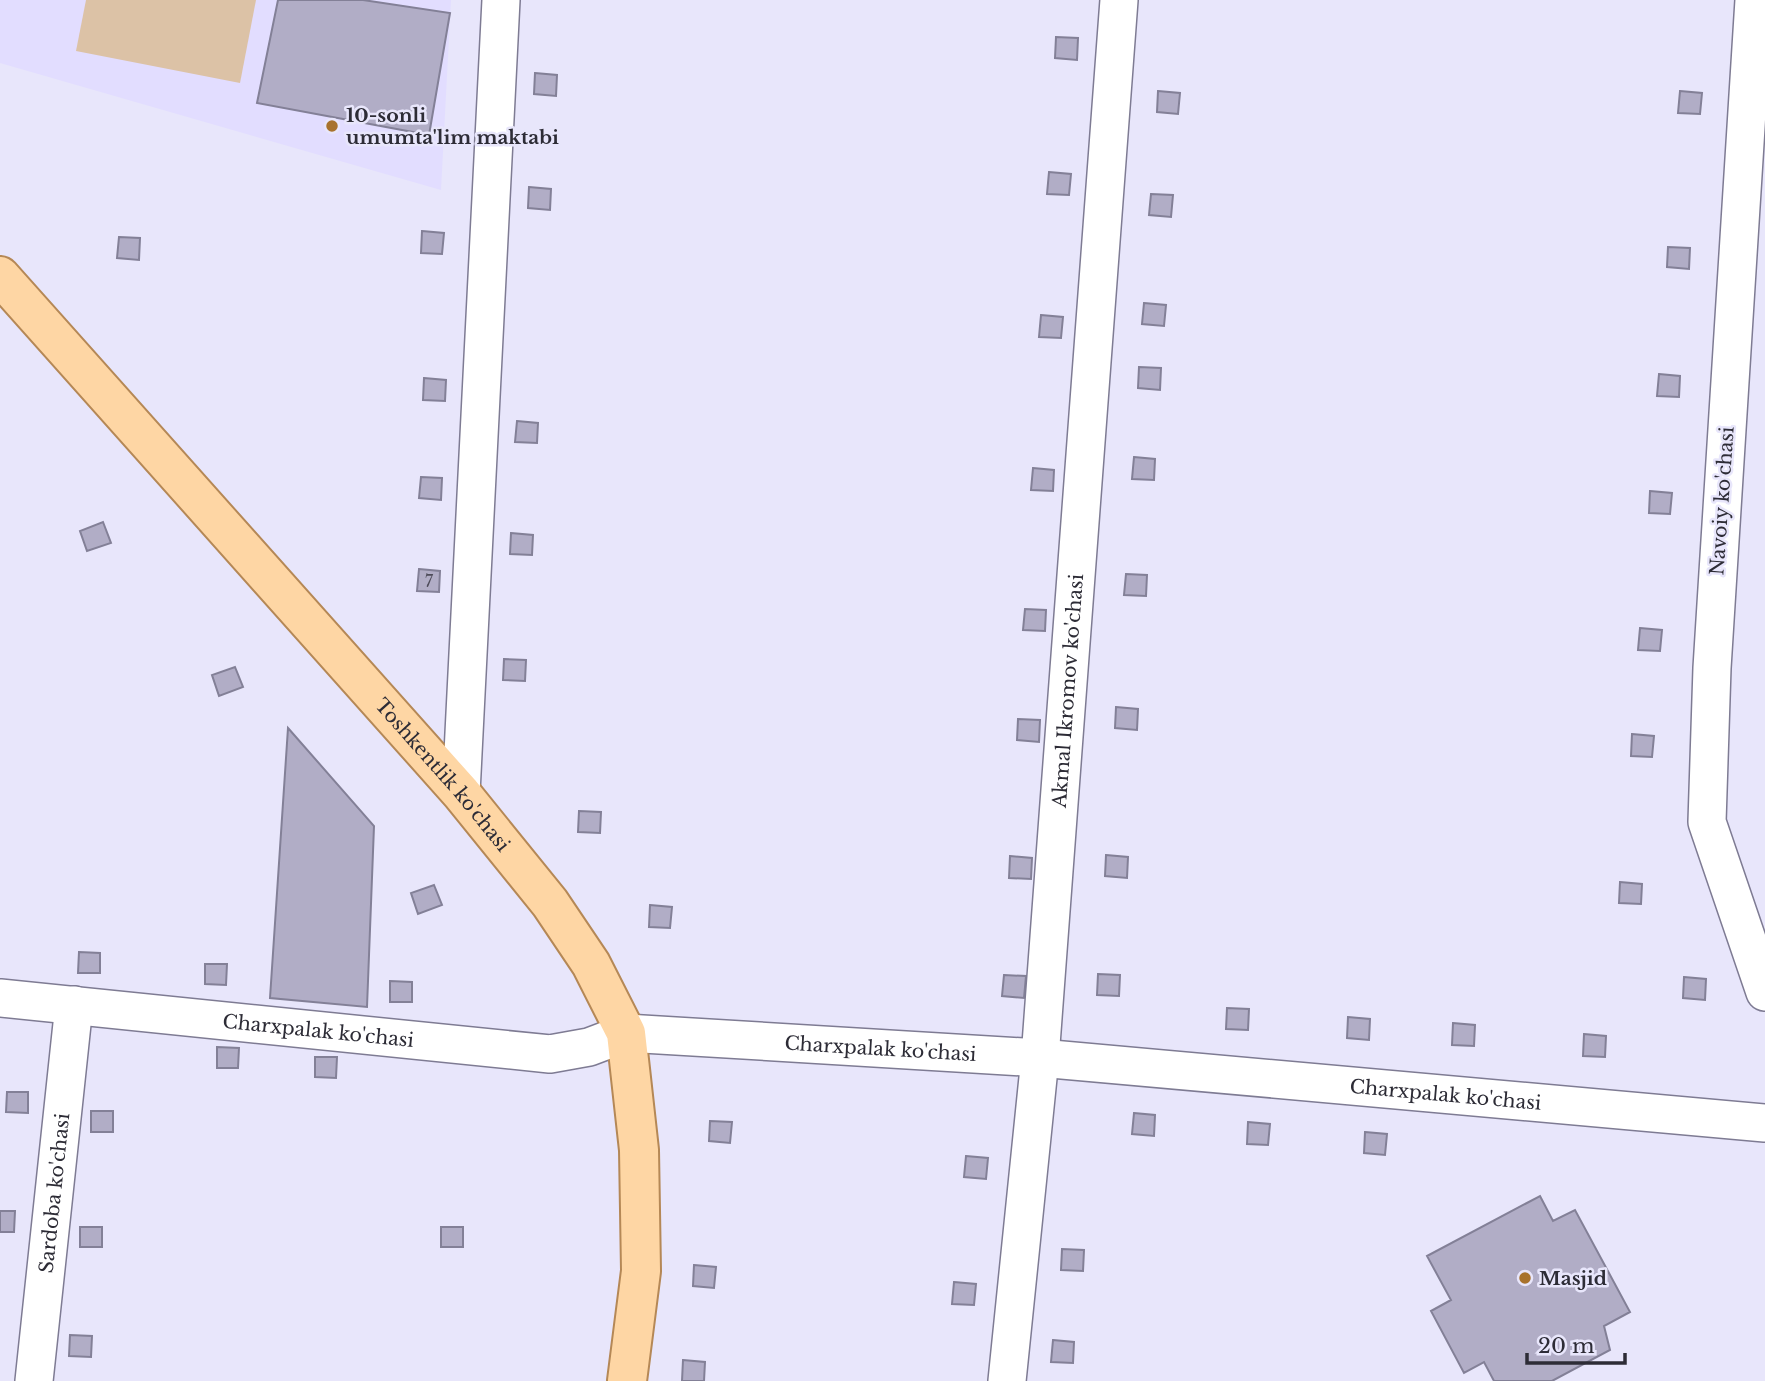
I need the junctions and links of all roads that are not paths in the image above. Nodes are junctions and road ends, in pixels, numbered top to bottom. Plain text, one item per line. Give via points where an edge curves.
1 (501, 0) edge
2 (1119, 0) edge
3 (1754, 0) edge
4 (0, 276) edge
5 (461, 793) junction
6 (1765, 992) edge
7 (0, 998) edge
8 (74, 1005) junction
9 (626, 1033) junction
10 (1040, 1058) junction
11 (1765, 1123) edge
12 (34, 1381) edge
13 (627, 1381) edge
14 (1007, 1381) edge

1 - 5 street
2 - 10 street, Akmal Ikromov ko'chasi
3 - 6 street, Navoiy ko'chasi via 1712,668 1707,822
4 - 5 main road, Toshkentlik ko'chasi
5 - 9 main road, Toshkentlik ko'chasi via 550,903 591,964
7 - 8 street, Charxpalak ko'chasi
8 - 9 street, Charxpalak ko'chasi via 550,1054 589,1048
8 - 12 street, Sardoba ko'chasi
9 - 10 street, Charxpalak ko'chasi
9 - 13 main road, Toshkentlik ko'chasi via 639,1150 641,1271
10 - 11 street, Charxpalak ko'chasi
10 - 14 street, Akmal Ikromov ko'chasi

